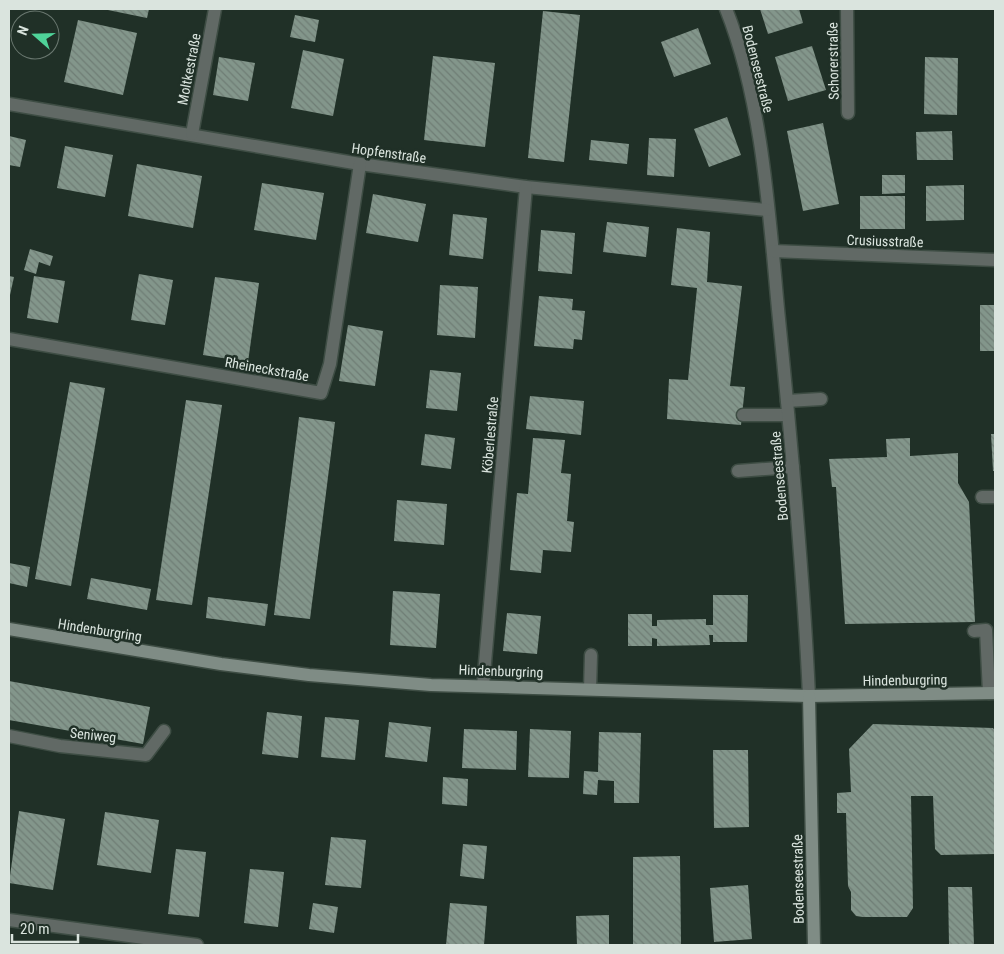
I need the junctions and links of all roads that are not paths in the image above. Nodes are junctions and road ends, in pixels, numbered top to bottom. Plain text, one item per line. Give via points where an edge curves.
1 (215, 9) edge
2 (726, 9) edge
3 (847, 9) edge
4 (9, 104) edge
5 (848, 113) dead end
6 (192, 134) junction
7 (360, 164) junction
8 (526, 187) junction
9 (768, 210) junction
10 (773, 251) junction
11 (995, 260) edge
12 (9, 338) edge
13 (821, 400) dead end
14 (787, 401) junction
15 (743, 415) dead end
16 (788, 416) junction
17 (793, 467) junction
18 (738, 472) dead end
19 (982, 497) dead end
20 (995, 497) edge
21 (9, 629) edge
22 (974, 631) dead end
23 (591, 655) dead end
24 (484, 686) junction
25 (590, 689) junction
26 (992, 693) edge
27 (809, 696) junction
28 (164, 731) dead end
29 (9, 736) edge
30 (9, 920) edge
31 (197, 945) edge
32 (814, 945) edge

1 - 6 street, Moltkestraße
2 - 9 street, Bodenseestraße via 746,69
3 - 5 street, Schorerstraße
4 - 6 street, Hopfenstraße
6 - 7 street, Hopfenstraße
7 - 8 street, Hopfenstraße
7 - 12 street, Rheineckstraße via 330,364 321,393
8 - 9 street, Hopfenstraße
8 - 24 street, Köberlestraße
9 - 10 street, Bodenseestraße
10 - 11 street, Crusiusstraße
10 - 14 street, Bodenseestraße
13 - 14 street
14 - 16 street, Bodenseestraße
15 - 16 street
16 - 17 street, Bodenseestraße
17 - 18 street
17 - 27 street, Bodenseestraße via 804,578
19 - 20 street
21 - 24 main road, Hindenburgring via 129,650 309,675
22 - 26 street via 986,630
23 - 25 street
24 - 25 main road, Hindenburgring
25 - 27 main road, Hindenburgring
26 - 27 main road, Hindenburgring
27 - 32 main road, Bodenseestraße
28 - 29 street, Seniweg via 146,755 60,746
30 - 31 street

